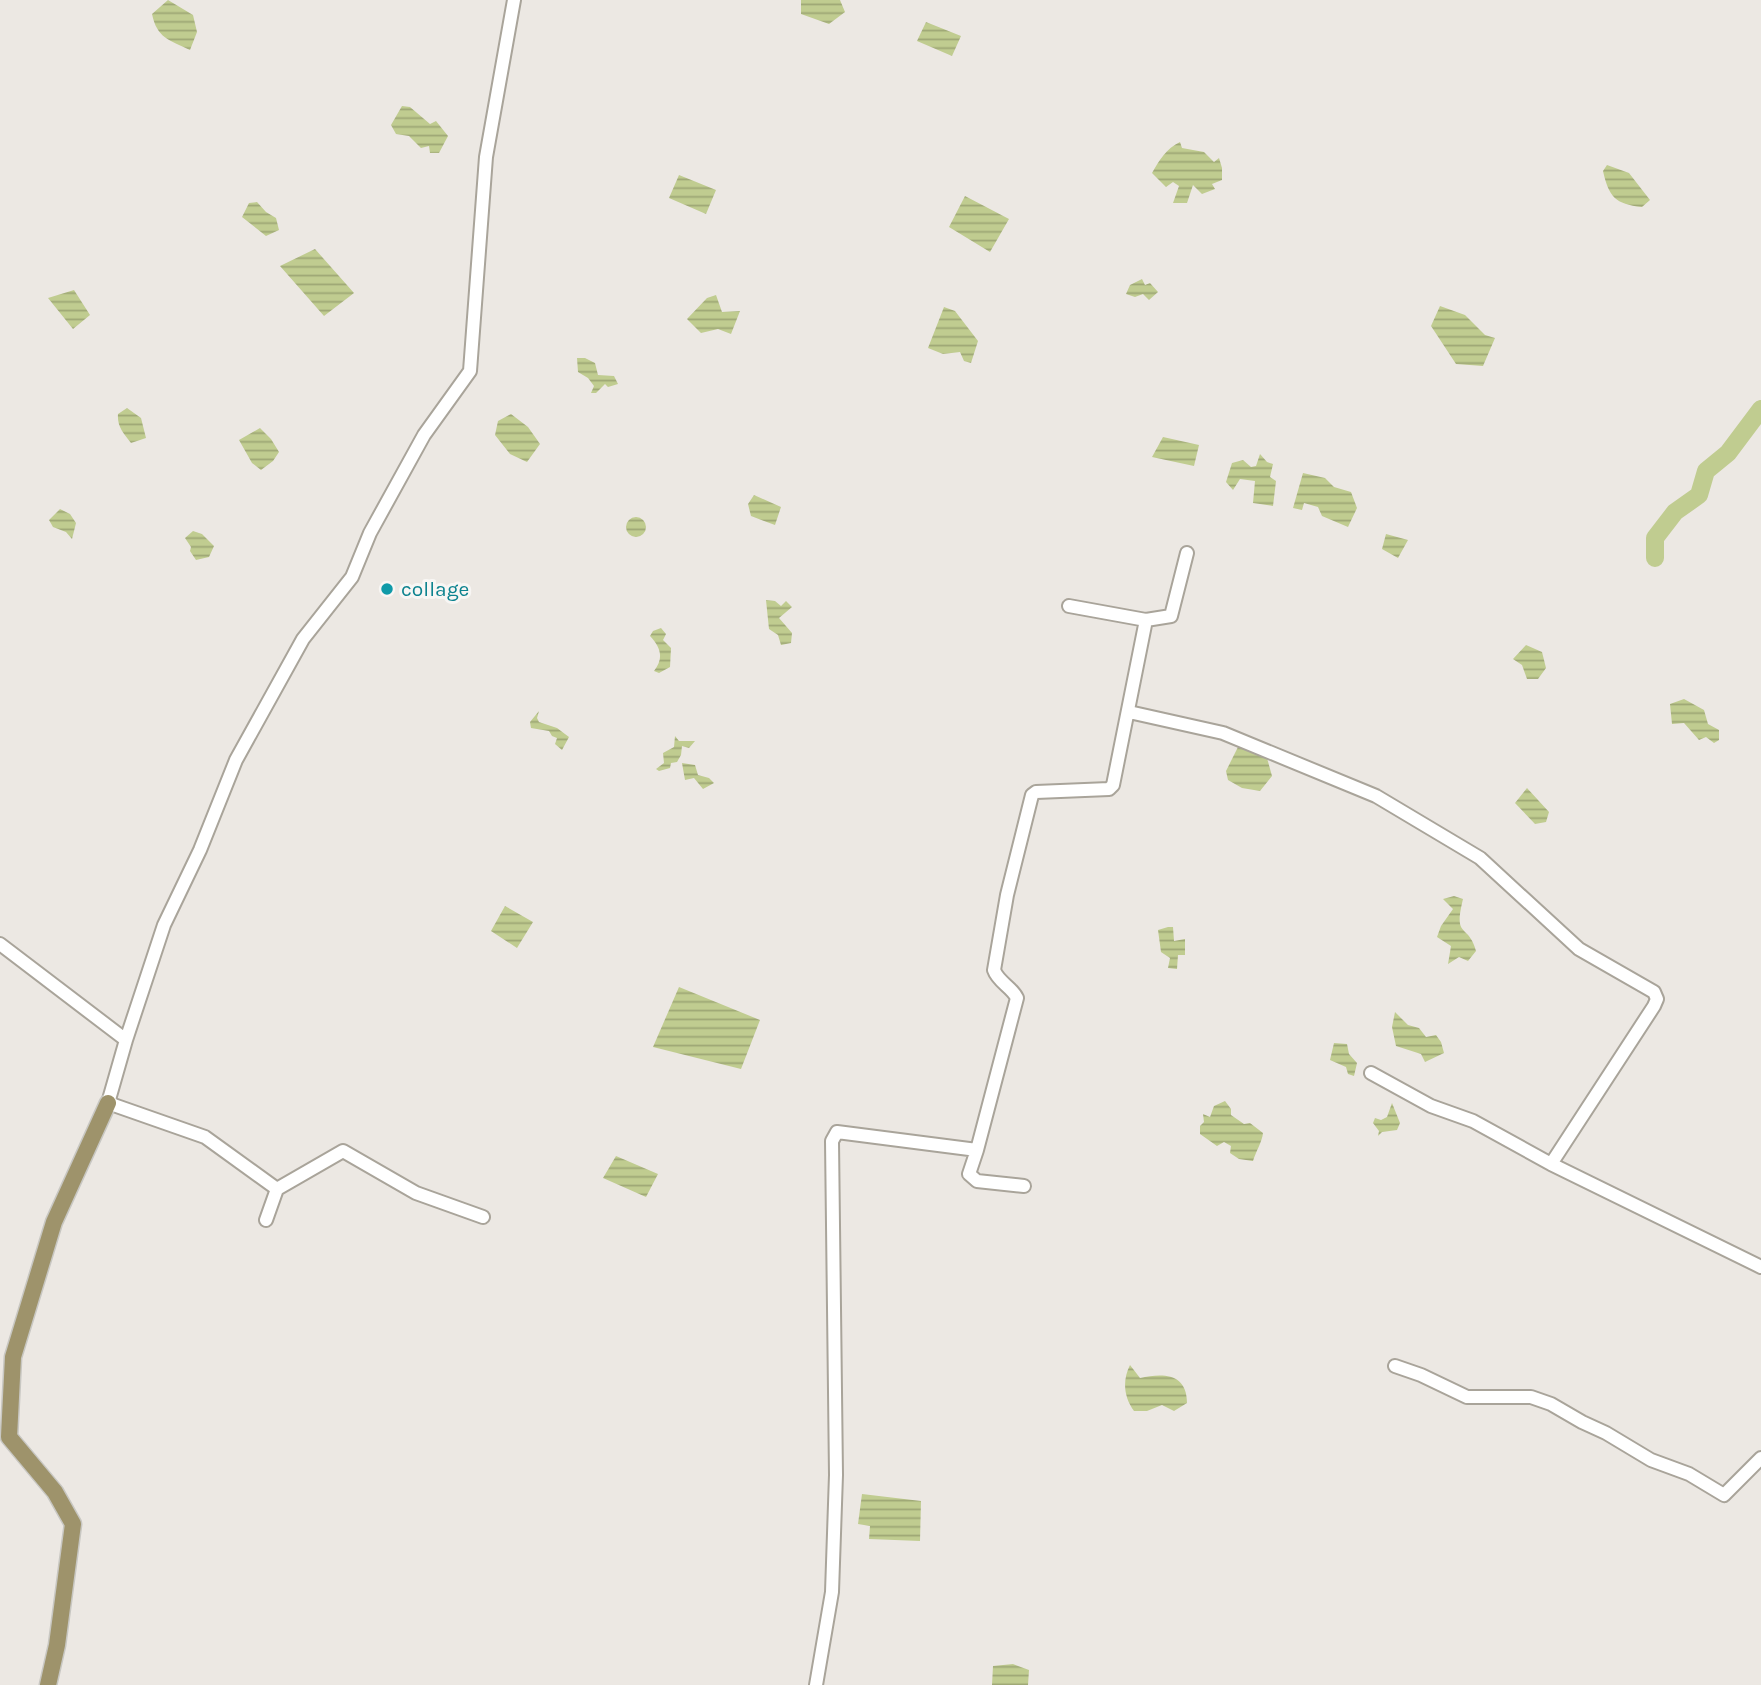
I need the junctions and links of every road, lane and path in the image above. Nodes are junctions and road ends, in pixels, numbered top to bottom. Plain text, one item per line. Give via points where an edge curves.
1 (514, 0) edge
2 (1187, 553) dead end
3 (1069, 606) dead end
4 (1146, 620) junction
5 (1129, 712) junction
6 (0, 944) edge
7 (126, 1040) junction
8 (1371, 1073) dead end
9 (108, 1103) junction
10 (977, 1150) junction
11 (1551, 1164) junction
12 (1024, 1186) dead end
13 (277, 1189) junction
14 (483, 1217) dead end
15 (266, 1220) dead end
16 (1761, 1267) edge
17 (1395, 1366) dead end
18 (1761, 1458) edge
19 (48, 1685) edge
20 (816, 1685) edge

1 - 7 street via 486,157 470,371 424,435 370,533 352,577 303,639 236,760 163,925
2 - 4 street via 1173,614
3 - 4 street
4 - 5 street
5 - 10 street via 1109,789 1032,795 994,970 1017,999
5 - 11 street via 1223,733 1376,796 1480,858 1579,949 1654,992 1654,1006
6 - 7 street
7 - 9 street
8 - 11 street
9 - 13 street via 205,1137
9 - 19 main road via 54,1222 13,1357 9,1437 55,1492 73,1524
10 - 12 street via 969,1174 973,1178
10 - 20 street via 837,1132 832,1141 832,1592
11 - 16 street
13 - 14 street via 343,1151 416,1193
13 - 15 street
17 - 18 street via 1467,1397 1531,1397 1551,1404 1651,1460 1724,1494

